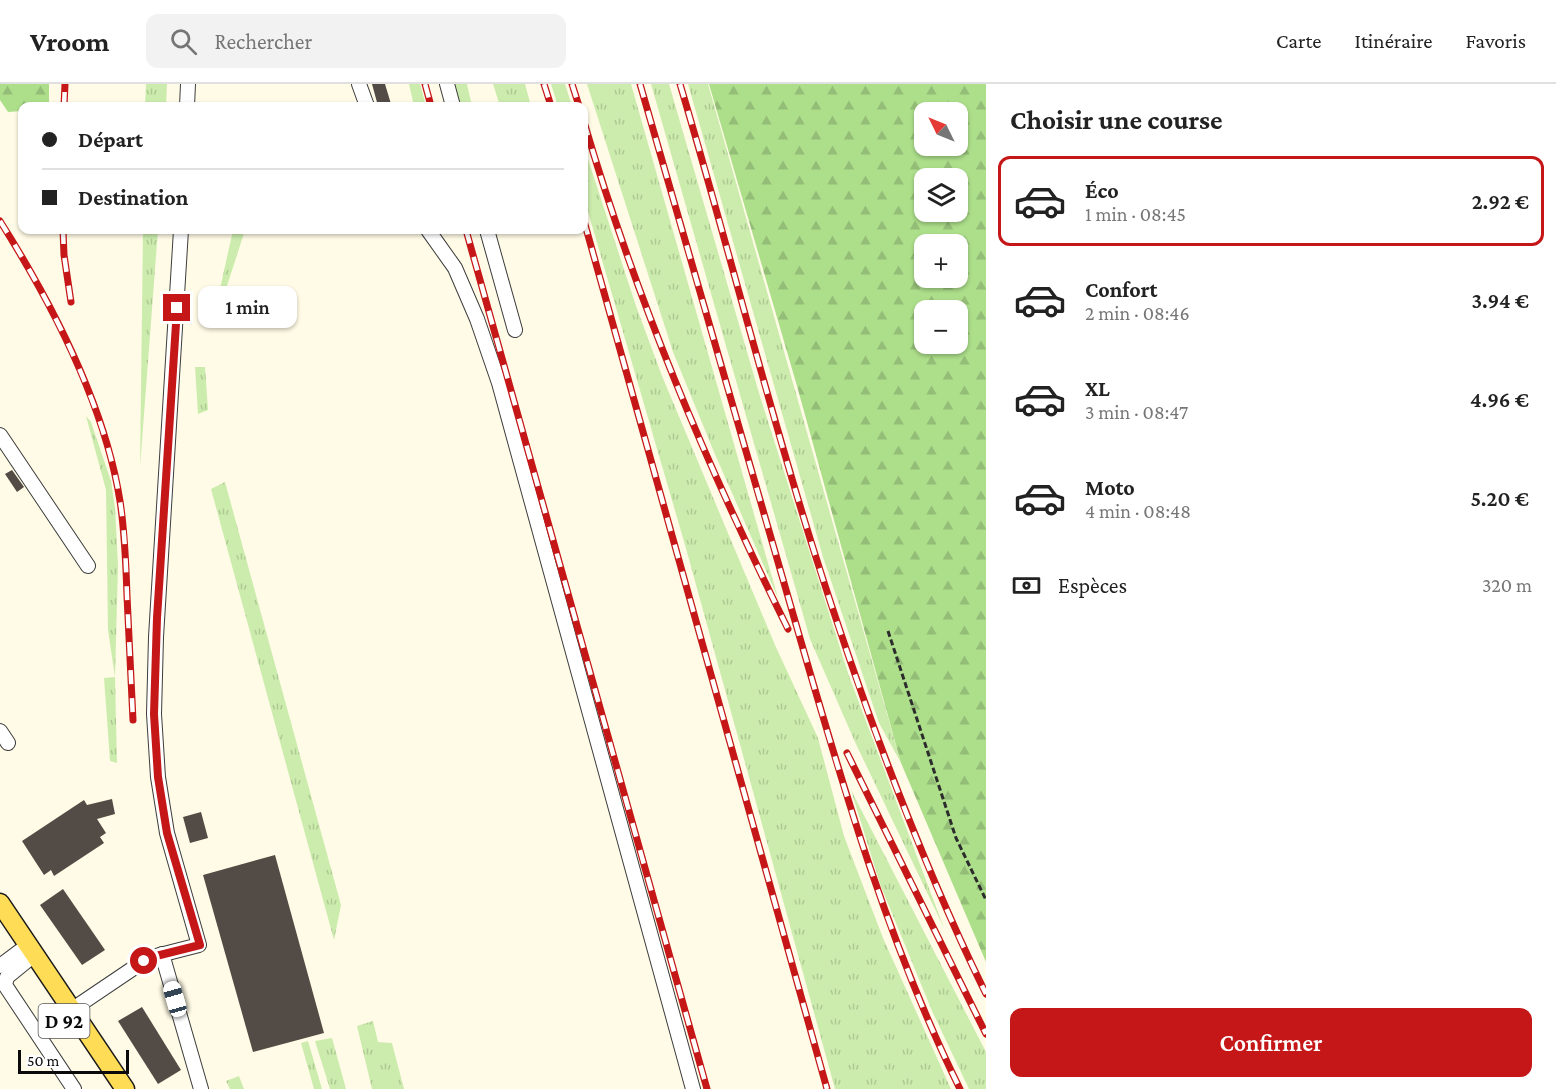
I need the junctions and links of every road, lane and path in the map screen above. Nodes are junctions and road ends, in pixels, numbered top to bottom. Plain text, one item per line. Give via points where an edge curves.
1 (188, 84) edge
2 (359, 84) edge
3 (447, 84) edge
4 (187, 102) edge
5 (366, 102) edge
6 (452, 102) edge
7 (181, 234) edge
8 (431, 234) edge
9 (488, 234) edge
10 (515, 330) dead end
11 (0, 435) edge
12 (88, 566) dead end
13 (888, 631) dead end
14 (986, 900) edge
15 (0, 903) edge
16 (0, 924) edge
17 (28, 954) junction
18 (162, 954) junction
19 (0, 966) edge
20 (66, 1013) junction
21 (117, 1087) edge
22 (74, 1089) edge
23 (201, 1089) edge
24 (693, 1089) edge

1 - 4 street
2 - 5 street
3 - 6 street
7 - 18 street via 154,714 167,833 200,945
8 - 24 street via 455,268 499,383
9 - 10 street
11 - 12 street
13 - 14 path via 956,838
15 - 17 main road, D 92
16 - 17 main road, D 92
17 - 19 street
17 - 20 main road, D 92
17 - 22 street via 7,977 5,985
18 - 20 street via 144,961
18 - 23 street
20 - 21 main road, D 92

